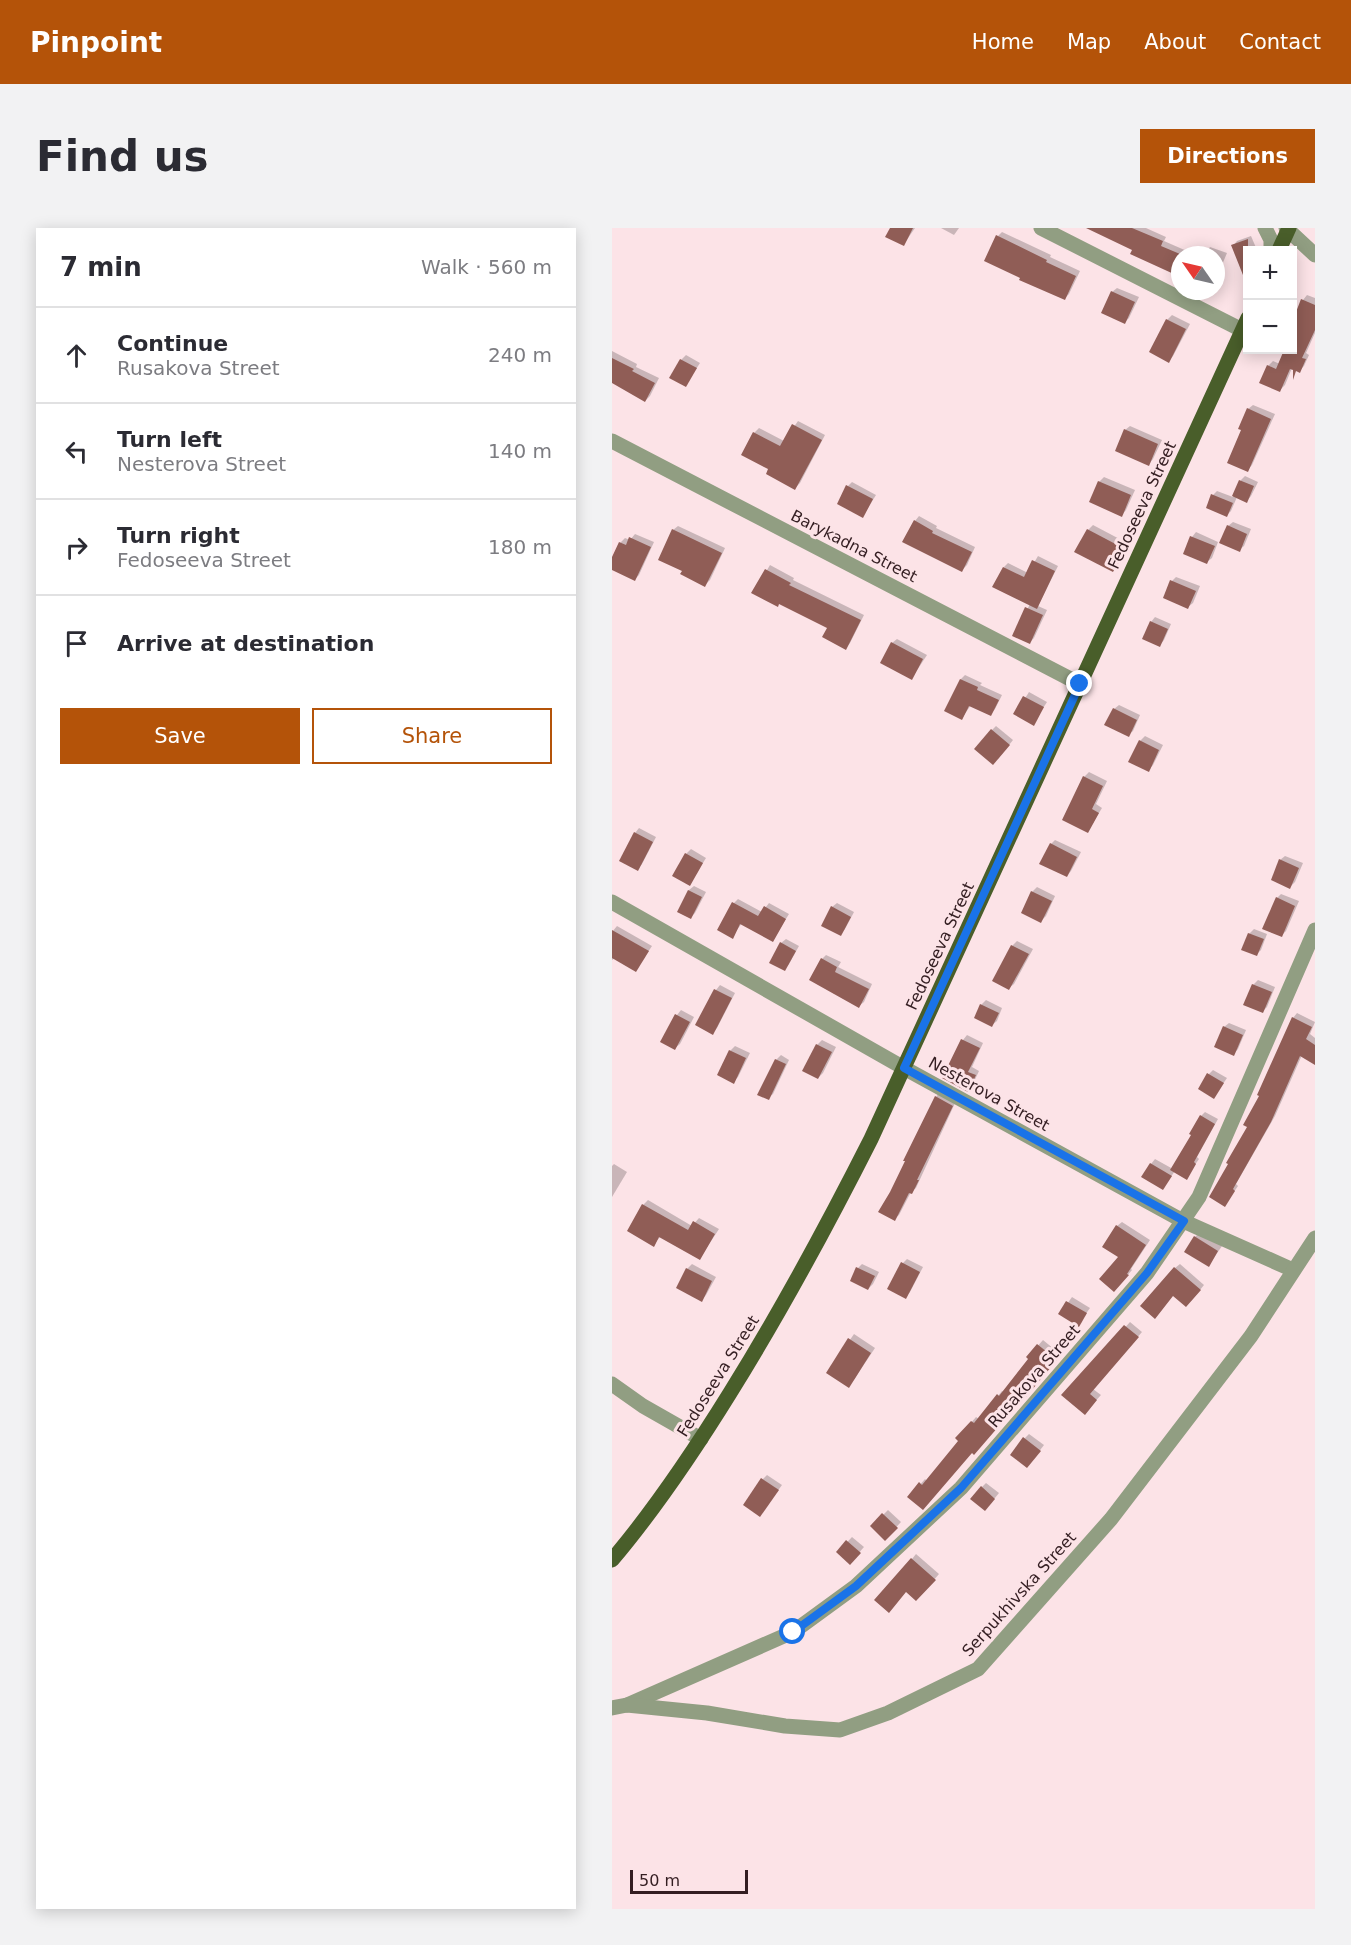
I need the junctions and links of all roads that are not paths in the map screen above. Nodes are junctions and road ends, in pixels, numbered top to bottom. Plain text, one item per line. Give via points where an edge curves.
1 (1041, 228) edge
2 (1265, 228) edge
3 (1287, 229) edge
4 (1271, 246) edge
5 (1281, 246) edge
6 (1315, 255) edge
7 (1243, 323) edge
8 (1243, 328) edge
9 (612, 441) edge
10 (1080, 684) junction
11 (612, 902) edge
12 (1315, 930) edge
13 (904, 1068) junction
14 (1184, 1221) junction
15 (1315, 1238) edge
16 (1293, 1270) junction
17 (612, 1384) edge
18 (701, 1439) junction
19 (612, 1560) edge
20 (619, 1706) edge

1 - 7 street
2 - 4 street
3 - 5 main road
3 - 6 street
8 - 10 main road, Fedoseeva Street
9 - 10 street, Barykadna Street
10 - 13 main road, Fedoseeva Street
11 - 13 street, Nesterova Street
12 - 14 street, Rusakova Street via 1199,1197
13 - 14 street, Nesterova Street
13 - 18 main road, Fedoseeva Street via 823,1232 767,1333
14 - 16 street, Nesterova Street
14 - 20 street, Rusakova Street via 1147,1273 961,1488 856,1586 793,1632
15 - 16 street, Serpukhivska Street
16 - 20 street, Serpukhivska Street via 1251,1336 1111,1519 978,1669 888,1713 840,1730
17 - 18 street
18 - 19 main road, Fedoseeva Street via 643,1524

